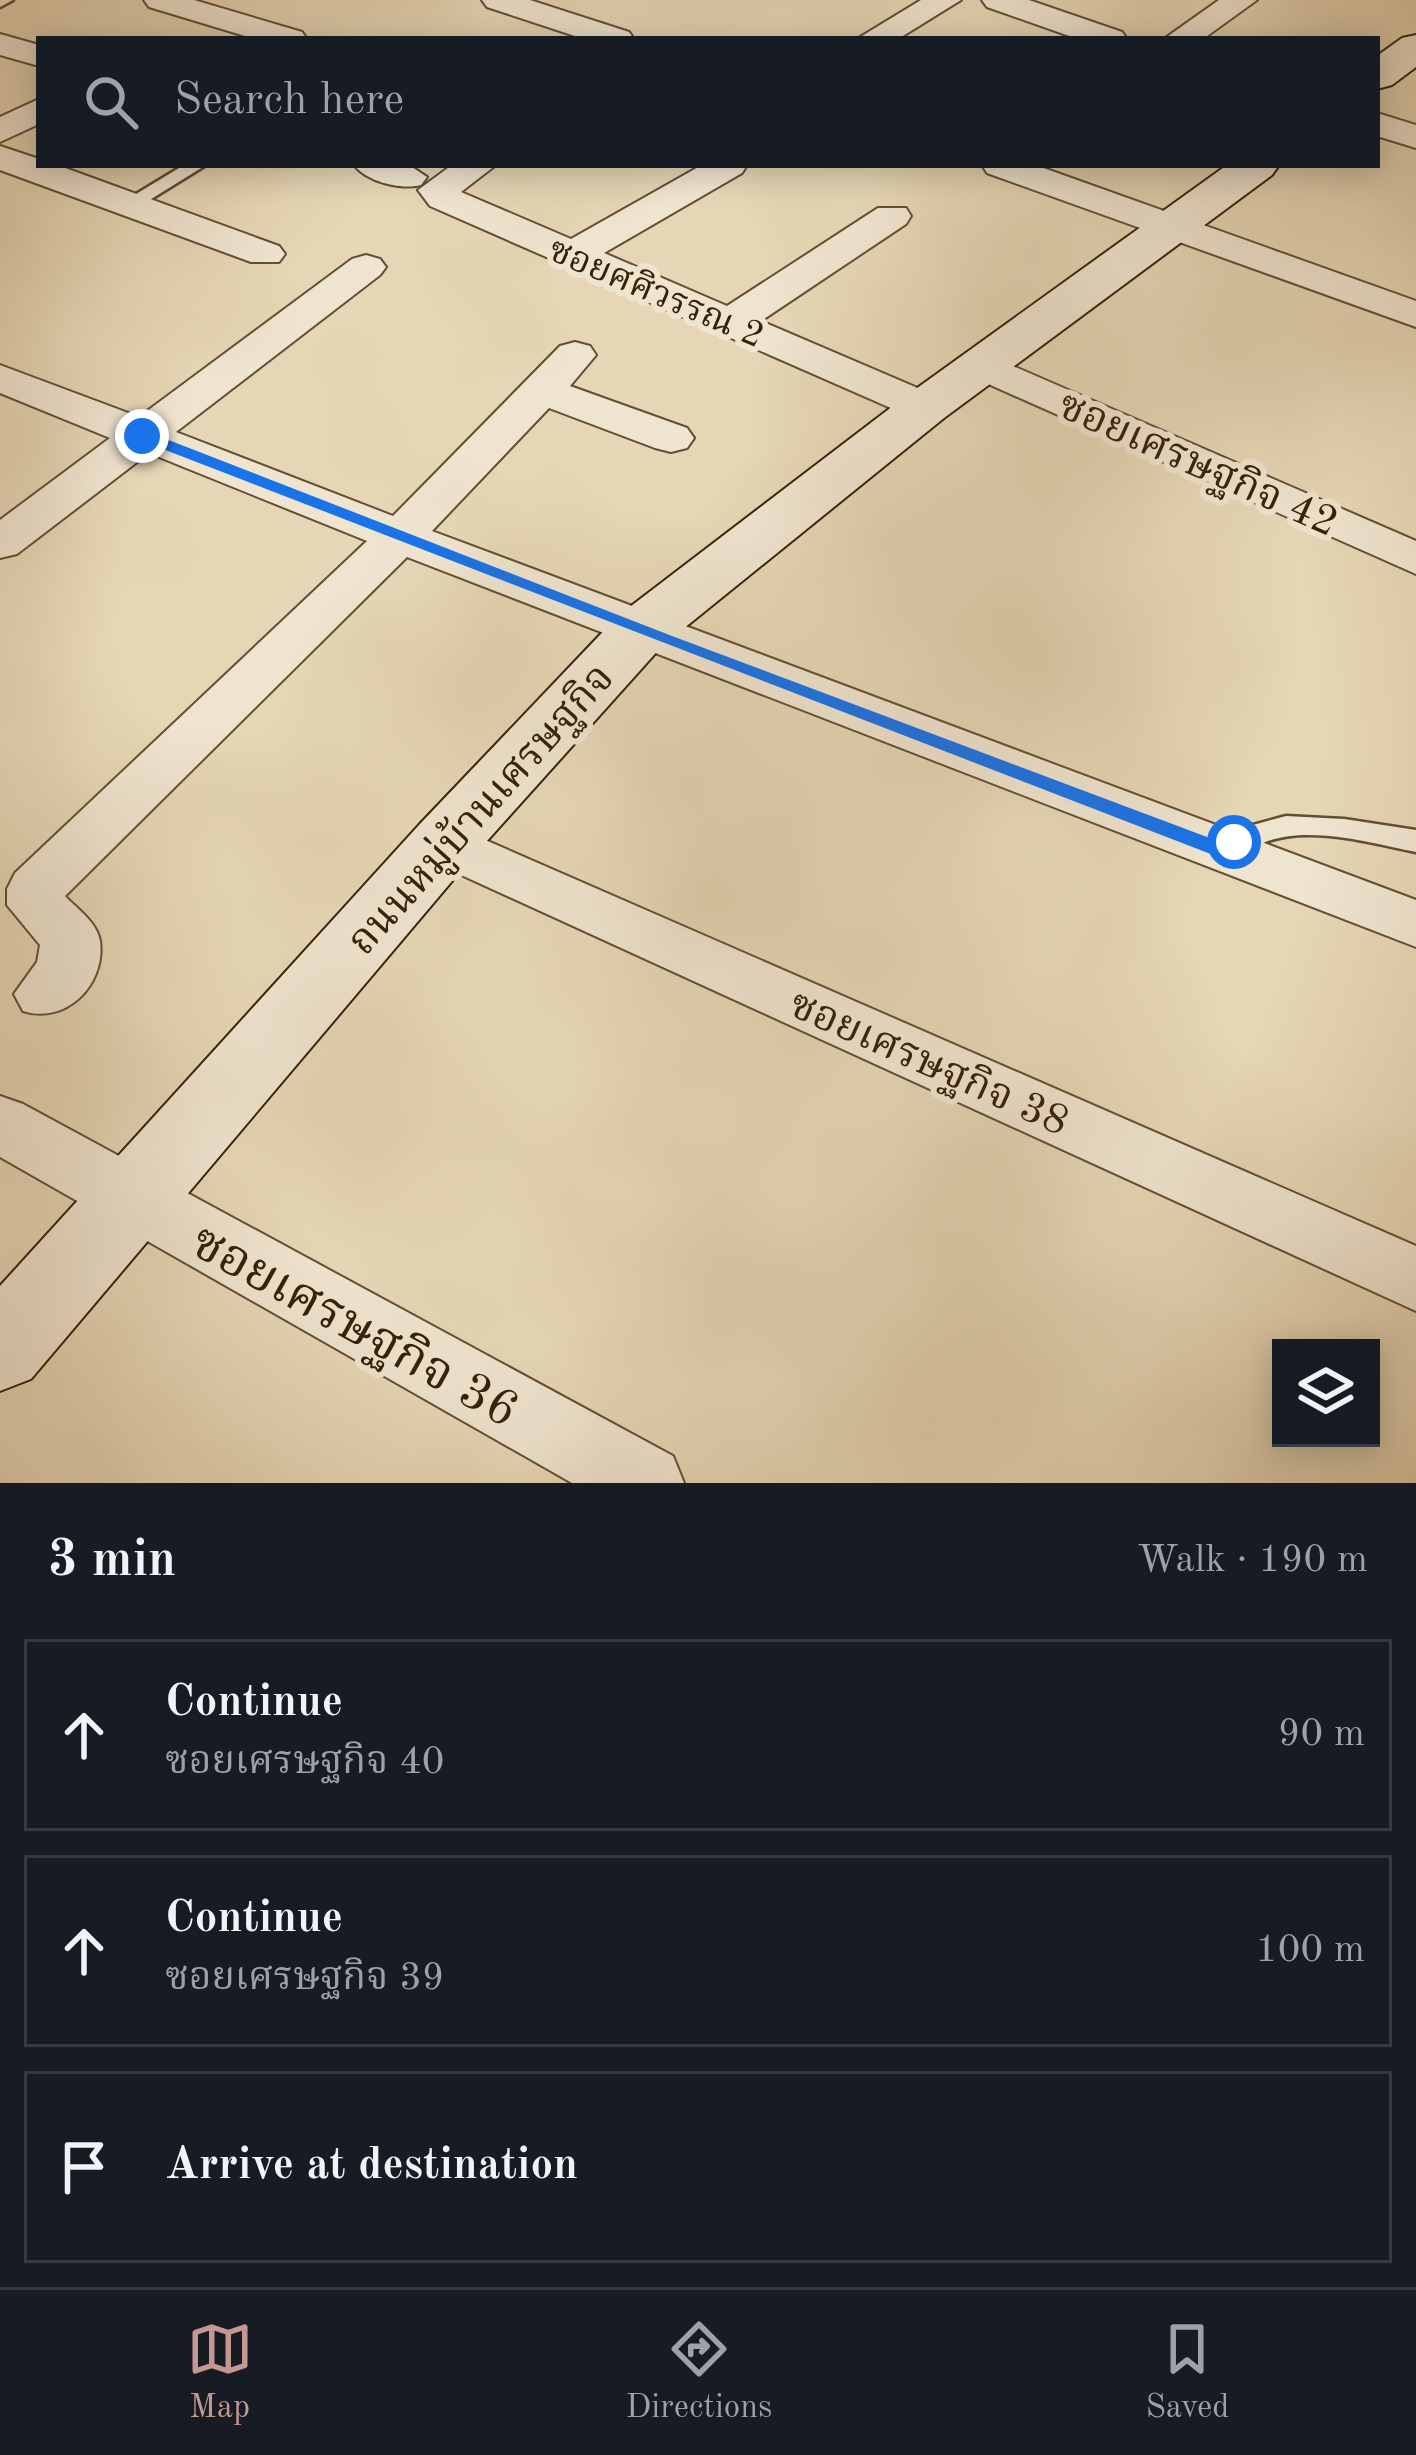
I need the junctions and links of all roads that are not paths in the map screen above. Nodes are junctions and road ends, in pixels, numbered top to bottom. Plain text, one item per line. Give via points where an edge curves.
1 (160, 0) edge
2 (498, 0) edge
3 (946, 0) edge
4 (998, 0) edge
5 (1241, 0) edge
6 (212, 16) junction
7 (610, 27) edge
8 (175, 36) edge
9 (280, 36) edge
10 (880, 36) edge
11 (1101, 36) edge
12 (1186, 36) edge
13 (0, 44) edge
14 (1416, 46) edge
15 (36, 55) edge
16 (1380, 74) edge
17 (36, 112) edge
18 (1380, 125) edge
19 (0, 131) edge
20 (1416, 137) edge
21 (0, 157) edge
22 (192, 168) edge
23 (473, 168) edge
24 (724, 168) edge
25 (1009, 168) edge
26 (1252, 168) edge
27 (128, 205) junction
28 (892, 215) dead end
29 (1173, 225) junction
30 (265, 254) dead end
31 (572, 255) junction
32 (366, 267) dead end
33 (1416, 315) edge
34 (730, 323) junction
35 (575, 355) dead end
36 (983, 365) junction
37 (2, 380) edge
38 (542, 390) junction
39 (925, 407) junction
40 (142, 436) junction
41 (671, 438) dead end
42 (402, 534) junction
43 (0, 543) edge
44 (1416, 559) edge
45 (640, 631) junction
46 (1416, 842) edge
47 (444, 843) junction
48 (1228, 853) junction
49 (1416, 924) edge
50 (45, 994) dead end
51 (0, 1124) edge
52 (130, 1198) junction
53 (1416, 1280) edge
54 (0, 1350) edge
55 (646, 1483) edge

1 - 6 street
2 - 7 street
3 - 10 street
4 - 11 street
5 - 12 street
6 - 8 street
6 - 9 street
13 - 15 street
14 - 16 street
17 - 19 street
18 - 20 street
21 - 27 street
22 - 27 lane
23 - 31 street, ซอยศศิวรรณ 2 via 437,190 443,198
24 - 31 street
25 - 29 street
26 - 29 street, ถนนหมู่บ้านเศรษฐกิจ
27 - 30 street
28 - 34 street
29 - 33 street
29 - 36 street, ถนนหมู่บ้านเศรษฐกิจ
31 - 34 street, ซอยศศิวรรณ 2
32 - 40 street
34 - 39 street, ซอยศศิวรรณ 2
35 - 38 street
36 - 39 street, ถนนหมู่บ้านเศรษฐกิจ
36 - 44 street, ซอยเศรษฐกิจ 42
37 - 40 street
38 - 41 street
38 - 42 street
39 - 45 street, ถนนหมู่บ้านเศรษฐกิจ
40 - 42 street
40 - 43 street
42 - 45 street
42 - 50 street via 36,889 37,905 70,938 70,958
45 - 47 street, ถนนหมู่บ้านเศรษฐกิจ
45 - 48 street
46 - 48 lane via 1306,826 1256,831
47 - 52 street, ถนนหมู่บ้านเศรษฐกิจ
47 - 53 street, ซอยเศรษฐกิจ 38
48 - 49 street
51 - 52 street, ซอยเศรษฐกิจ 36
52 - 54 street, ถนนหมู่บ้านเศรษฐกิจ
52 - 55 street, ซอยเศรษฐกิจ 36

